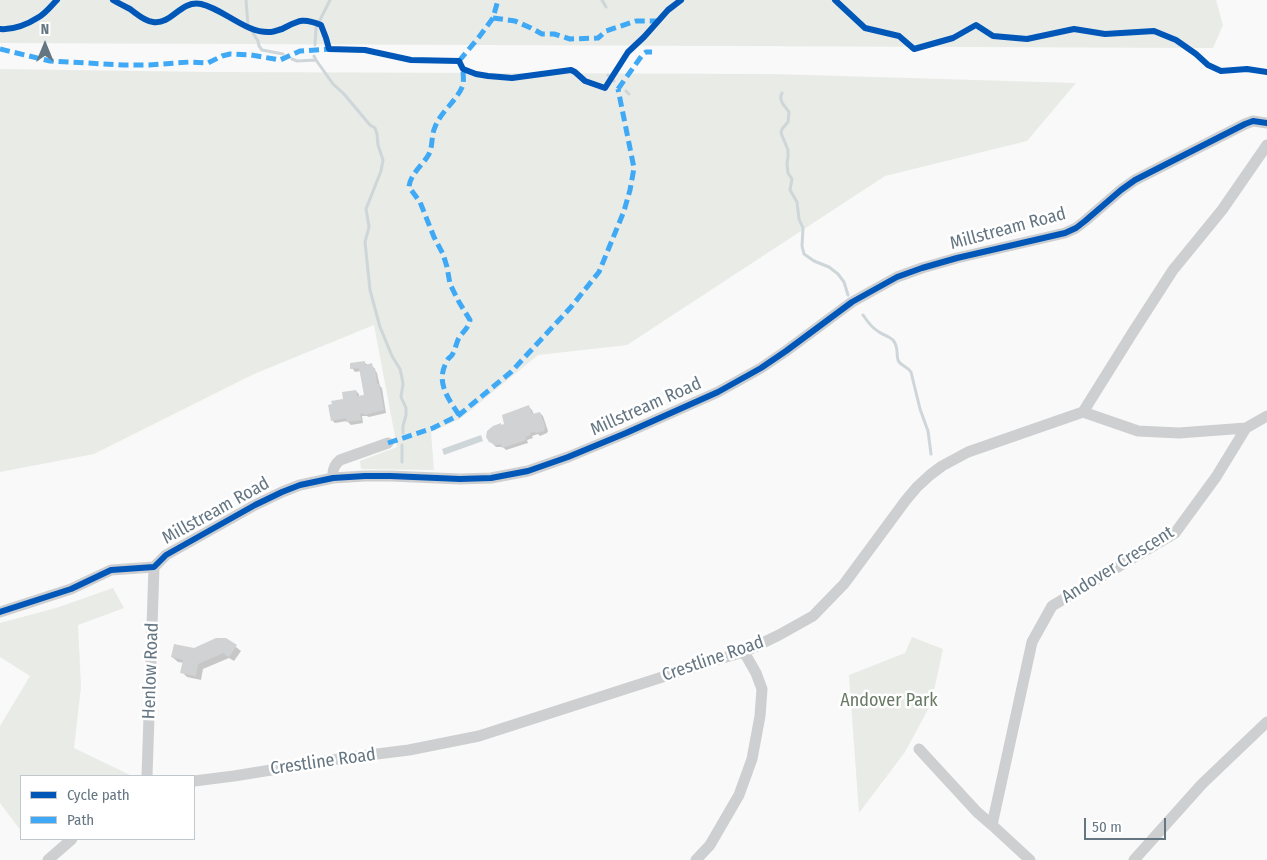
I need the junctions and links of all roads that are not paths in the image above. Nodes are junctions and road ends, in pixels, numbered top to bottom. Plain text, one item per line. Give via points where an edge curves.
1 (1267, 123) edge
2 (1267, 145) edge
3 (1083, 412) junction
4 (1267, 416) edge
5 (1246, 428) junction
6 (388, 443) dead end
7 (333, 478) junction
8 (154, 567) junction
9 (0, 612) edge
10 (744, 652) junction
11 (1267, 722) edge
12 (919, 749) dead end
13 (147, 775) edge
14 (195, 781) edge
15 (992, 825) junction
16 (71, 840) edge
17 (48, 860) edge
18 (696, 860) edge
19 (1030, 860) edge
20 (1134, 860) edge

1 - 7 street, Millstream Road via 1254,121 1245,124 1150,172 1065,233 957,258 897,277 852,302 774,359 718,392 568,457 528,471 490,478
2 - 3 street via 1222,210 1173,270
3 - 5 street via 1138,431 1179,433
3 - 10 street, Crestline Road via 968,452 942,466 917,487 844,584 813,616
4 - 5 street, Andover Crescent
5 - 15 street, Andover Crescent via 1216,477 1175,533 1052,606 1032,642
6 - 7 street via 340,460 333,469
7 - 8 street, Millstream Road via 300,485 255,505 166,555
8 - 9 street, Millstream Road via 111,570 71,589
8 - 13 street, Henlow Road
10 - 14 street, Crestline Road via 479,736 409,750
10 - 18 street via 762,690 752,759 739,795 710,845
11 - 20 street via 1202,784
12 - 15 street
15 - 19 street
16 - 17 street

